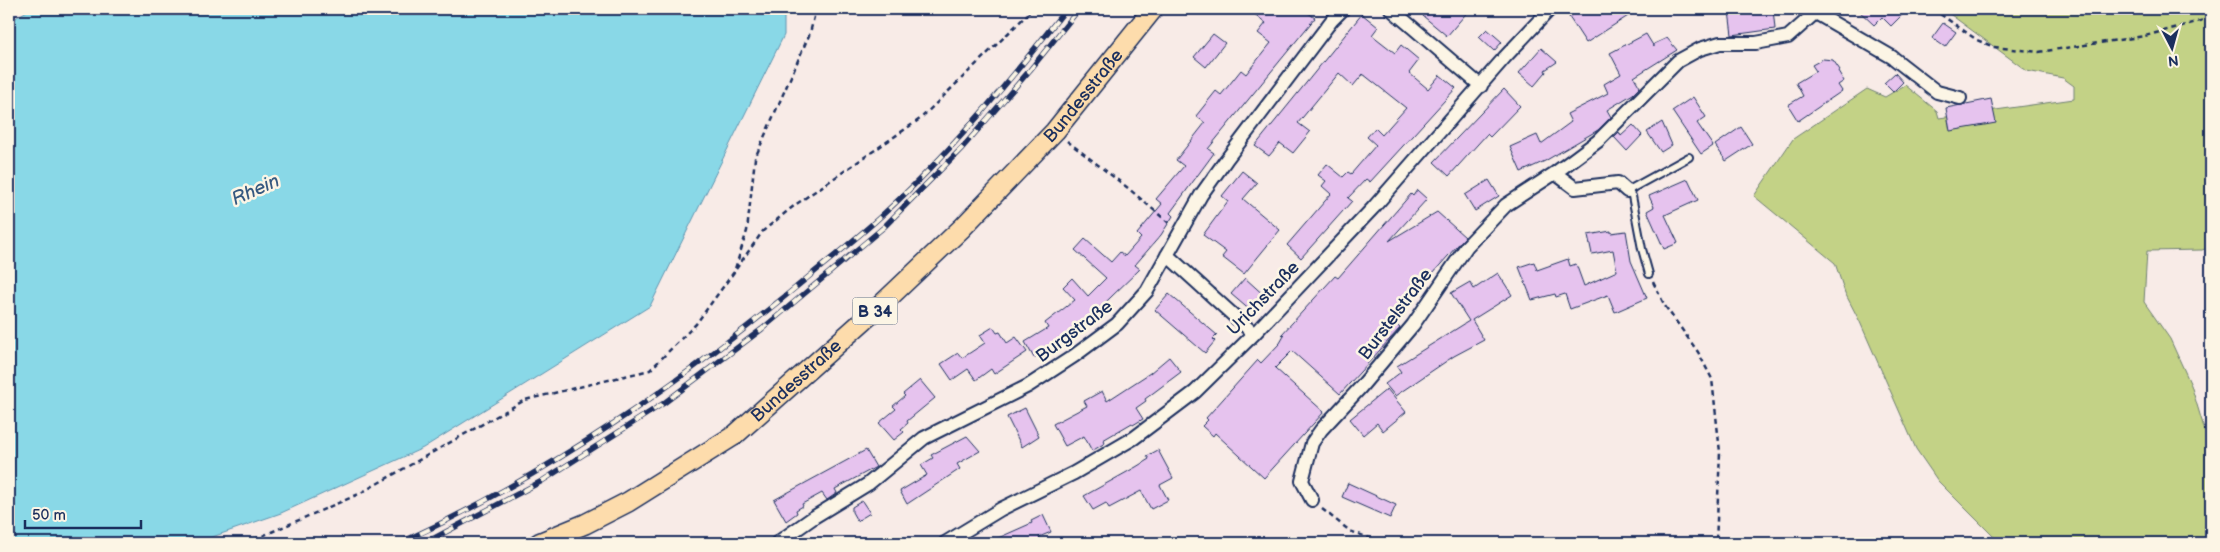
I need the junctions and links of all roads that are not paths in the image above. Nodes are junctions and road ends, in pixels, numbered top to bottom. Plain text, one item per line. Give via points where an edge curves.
1 (1153, 9) edge
2 (1343, 9) edge
3 (1391, 9) edge
4 (1550, 9) edge
5 (1812, 11) edge
6 (1481, 86) junction
7 (1960, 98) dead end
8 (1689, 157) dead end
9 (1556, 173) junction
10 (1627, 191) junction
11 (1166, 255) junction
12 (1650, 274) road end
13 (1254, 334) junction
14 (1312, 500) road end
15 (540, 543) edge
16 (777, 543) edge
17 (945, 543) edge

1 - 15 main road, Bundesstraße / B 34 via 1055,131 962,228 735,435 628,502
2 - 11 street, Burgstraße via 1231,153 1201,195
3 - 6 street
4 - 6 street, Urichstraße
5 - 7 street, Burstelstraße via 1892,58 1937,92
5 - 9 street, Burstelstraße via 1788,37 1756,43 1720,43 1678,61 1598,140
6 - 13 street, Urichstraße via 1373,208
8 - 10 lane
9 - 10 street via 1575,188 1618,183
9 - 14 street, Burstelstraße via 1506,205 1467,246 1413,325 1321,430 1312,443 1302,481
10 - 12 lane via 1632,196
11 - 13 street
11 - 16 street, Burgstraße via 1147,290 1117,324 1074,356 1028,386 924,438 868,484 814,516
13 - 17 street, Urichstraße via 1195,392 1134,438 1074,473 1001,509

